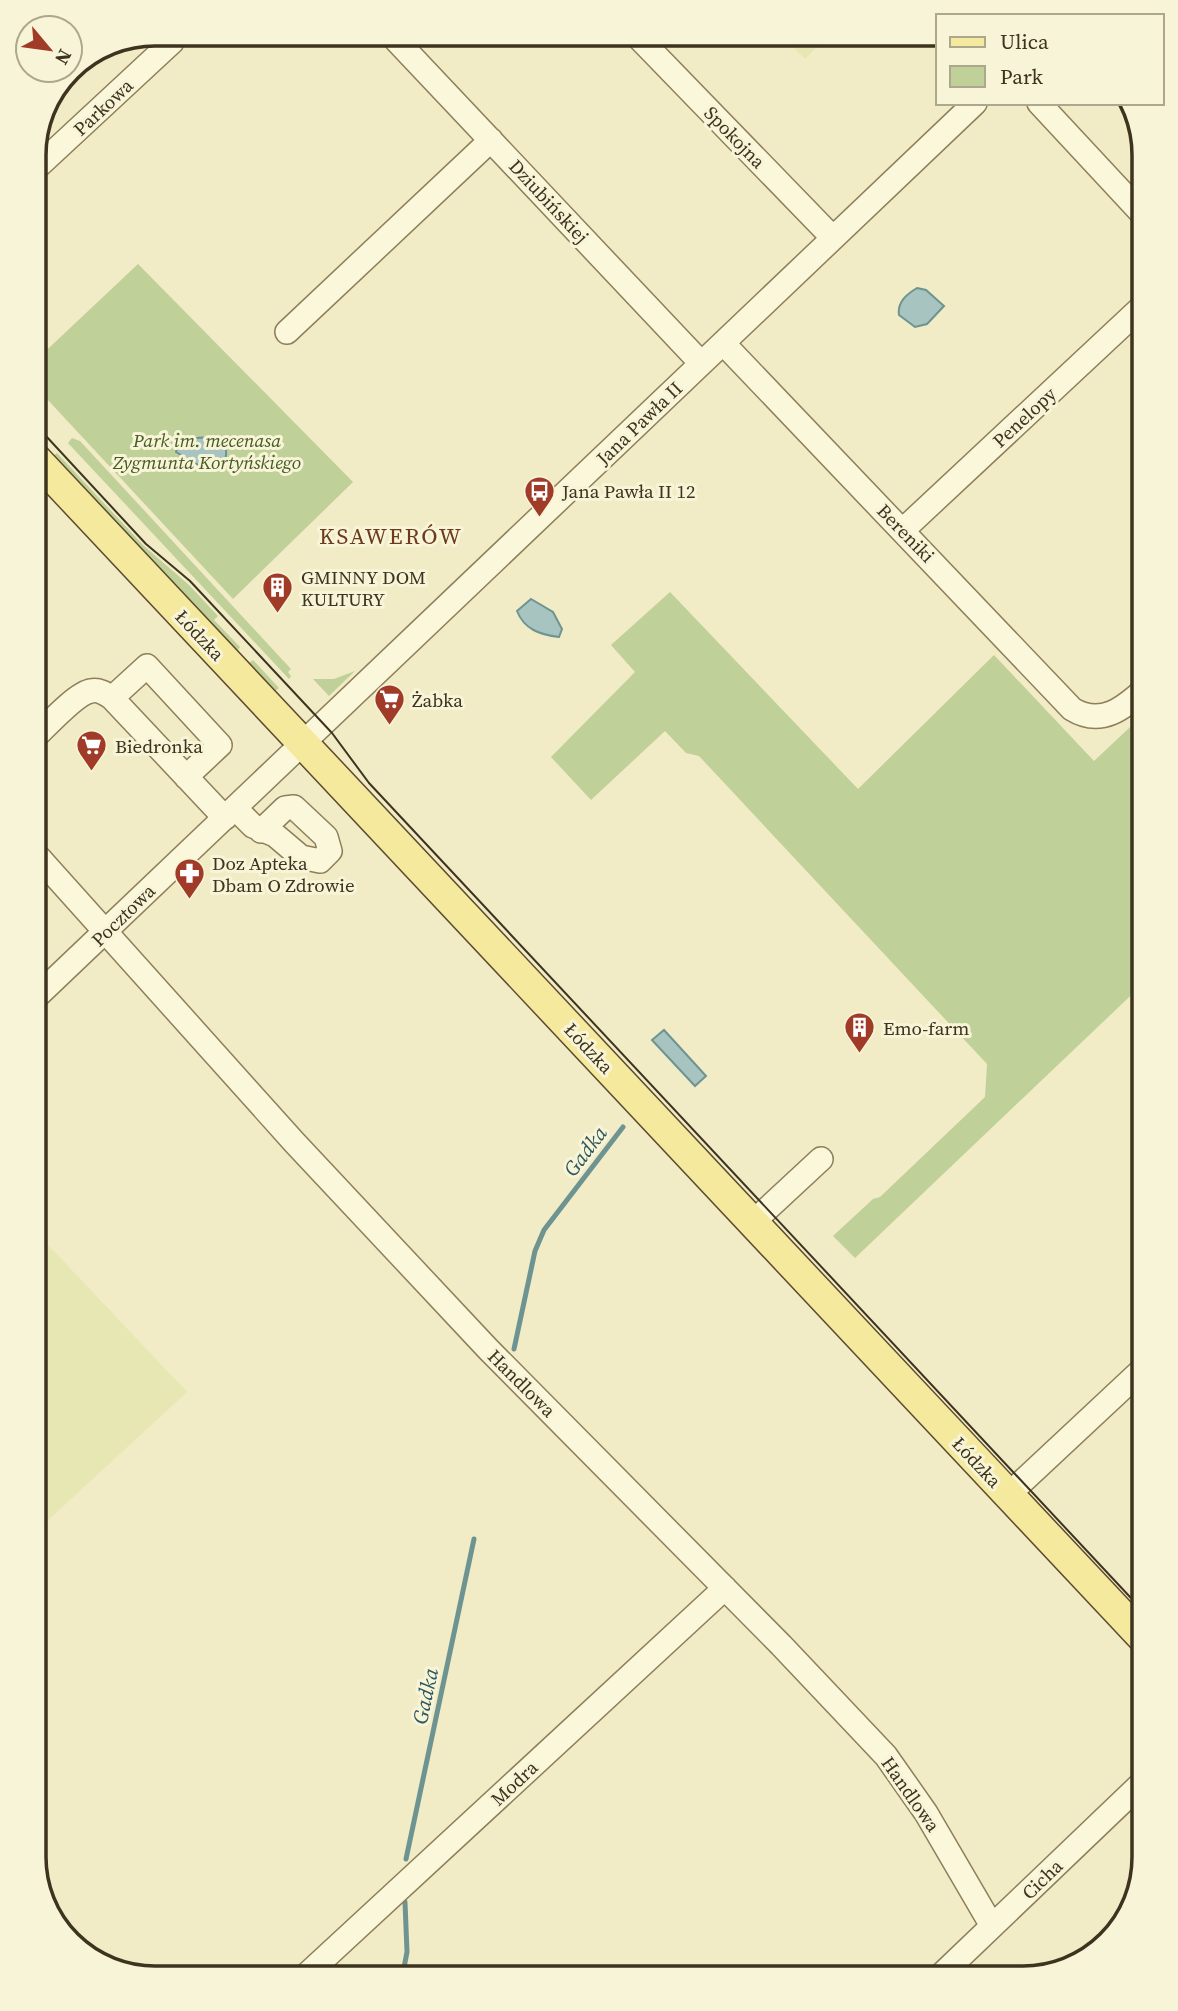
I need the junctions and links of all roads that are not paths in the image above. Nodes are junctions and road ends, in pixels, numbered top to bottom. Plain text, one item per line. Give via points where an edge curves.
1 (168, 46) edge
2 (402, 46) edge
3 (647, 46) edge
4 (973, 105) edge
5 (1041, 105) edge
6 (491, 140) junction
7 (46, 159) edge
8 (1132, 202) edge
9 (832, 237) junction
10 (1132, 316) edge
11 (287, 332) dead end
12 (723, 342) junction
13 (701, 363) junction
14 (46, 470) edge
15 (903, 530) junction
16 (113, 698) junction
17 (1132, 700) edge
18 (46, 727) edge
19 (302, 744) junction
20 (186, 777) junction
21 (230, 813) junction
22 (261, 831) dead end
23 (46, 865) edge
24 (107, 931) junction
25 (46, 988) edge
26 (821, 1159) dead end
27 (752, 1223) junction
28 (1132, 1379) edge
29 (1008, 1495) junction
30 (724, 1588) junction
31 (1132, 1626) edge
32 (1132, 1792) edge
33 (992, 1926) junction
34 (317, 1965) edge
35 (951, 1966) edge

1 - 7 street, Parkowa
2 - 6 street, Dziubińskiej
3 - 9 street, Spokojna
4 - 9 street, Jana Pawła II
5 - 8 street
6 - 11 street
6 - 13 street, Dziubińskiej
9 - 12 street, Jana Pawła II
10 - 15 street, Penelopy
12 - 13 street, Jana Pawła II
12 - 15 street, Bereniki
13 - 19 street, Jana Pawła II
14 - 19 main road, Łódzka
15 - 17 street, Bereniki via 1066,703 1093,716 1123,708
16 - 18 street via 90,691
16 - 20 street
16 - 20 street via 147,666 220,745
19 - 21 street, Pocztowa
19 - 27 main road, Łódzka
20 - 21 street
21 - 22 street
21 - 24 street, Pocztowa
23 - 24 street, Handlowa
24 - 25 street, Pocztowa
24 - 30 street, Handlowa via 294,1142 488,1349
26 - 27 street
27 - 29 main road, Łódzka
28 - 29 street
29 - 31 main road, Łódzka
30 - 33 street, Handlowa via 899,1772
30 - 34 street, Modra
32 - 33 street, Cicha
33 - 35 street, Cicha

